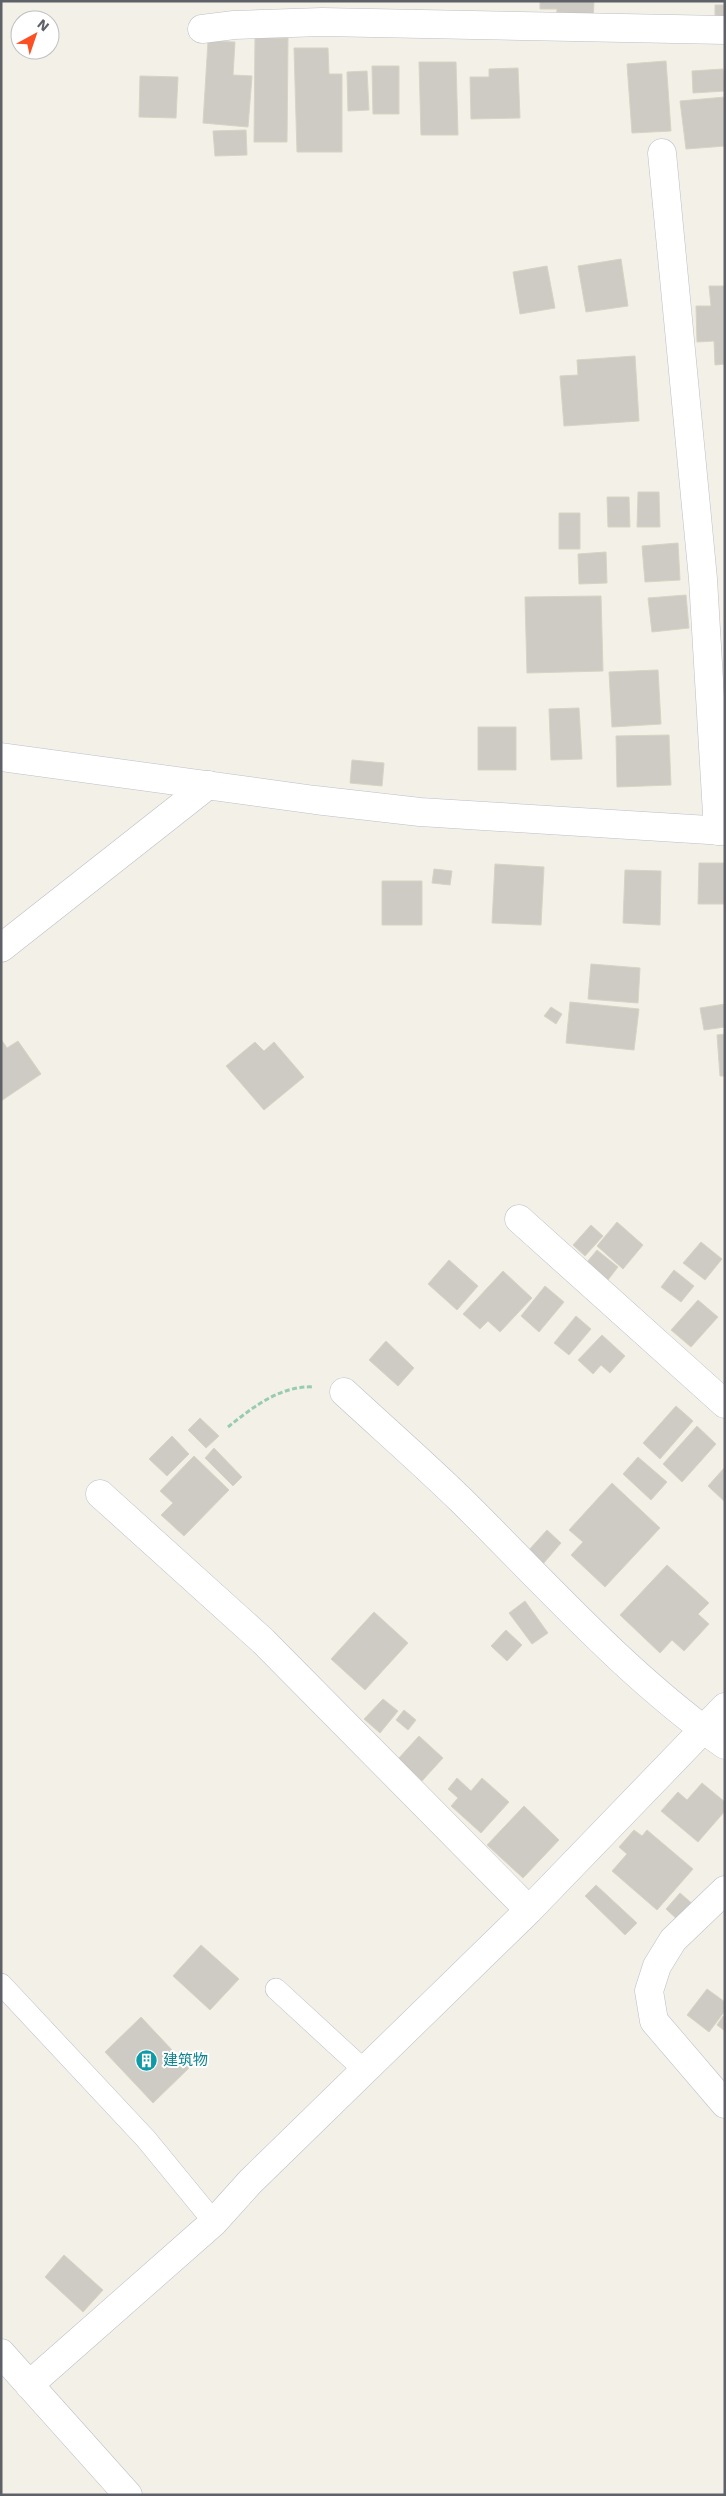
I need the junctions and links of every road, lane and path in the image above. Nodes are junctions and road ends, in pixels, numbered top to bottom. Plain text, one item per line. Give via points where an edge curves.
1 (202, 29) dead end
2 (725, 30) edge
3 (662, 153) dead end
4 (1, 757) edge
5 (208, 785) junction
6 (721, 831) edge
7 (1, 948) edge
8 (519, 1219) dead end
9 (344, 1392) joint
10 (725, 1404) edge
11 (228, 1427) dead end
12 (100, 1494) dead end
13 (725, 1707) edge
14 (702, 1729) junction
15 (725, 1745) edge
16 (725, 1890) edge
17 (529, 1910) junction
18 (1, 1984) edge
19 (276, 1989) dead end
20 (364, 2070) junction
21 (725, 2104) edge
22 (214, 2222) junction
23 (1, 2354) edge
24 (29, 2385) junction
25 (128, 2495) edge

1 - 2 street via 234,24 322,22
3 - 6 street via 703,578
4 - 5 street
5 - 6 street via 420,812
5 - 7 street
8 - 10 street
9 - 11 path via 294,1388 269,1398
9 - 14 street via 460,1500 654,1690
12 - 17 street via 263,1641
13 - 14 street
14 - 15 street
14 - 17 street
16 - 21 street via 673,1940 657,1966 650,1991 654,2021
17 - 20 street
18 - 22 lane via 146,2139
19 - 20 lane
20 - 22 street
22 - 24 street
23 - 24 street
24 - 25 street

